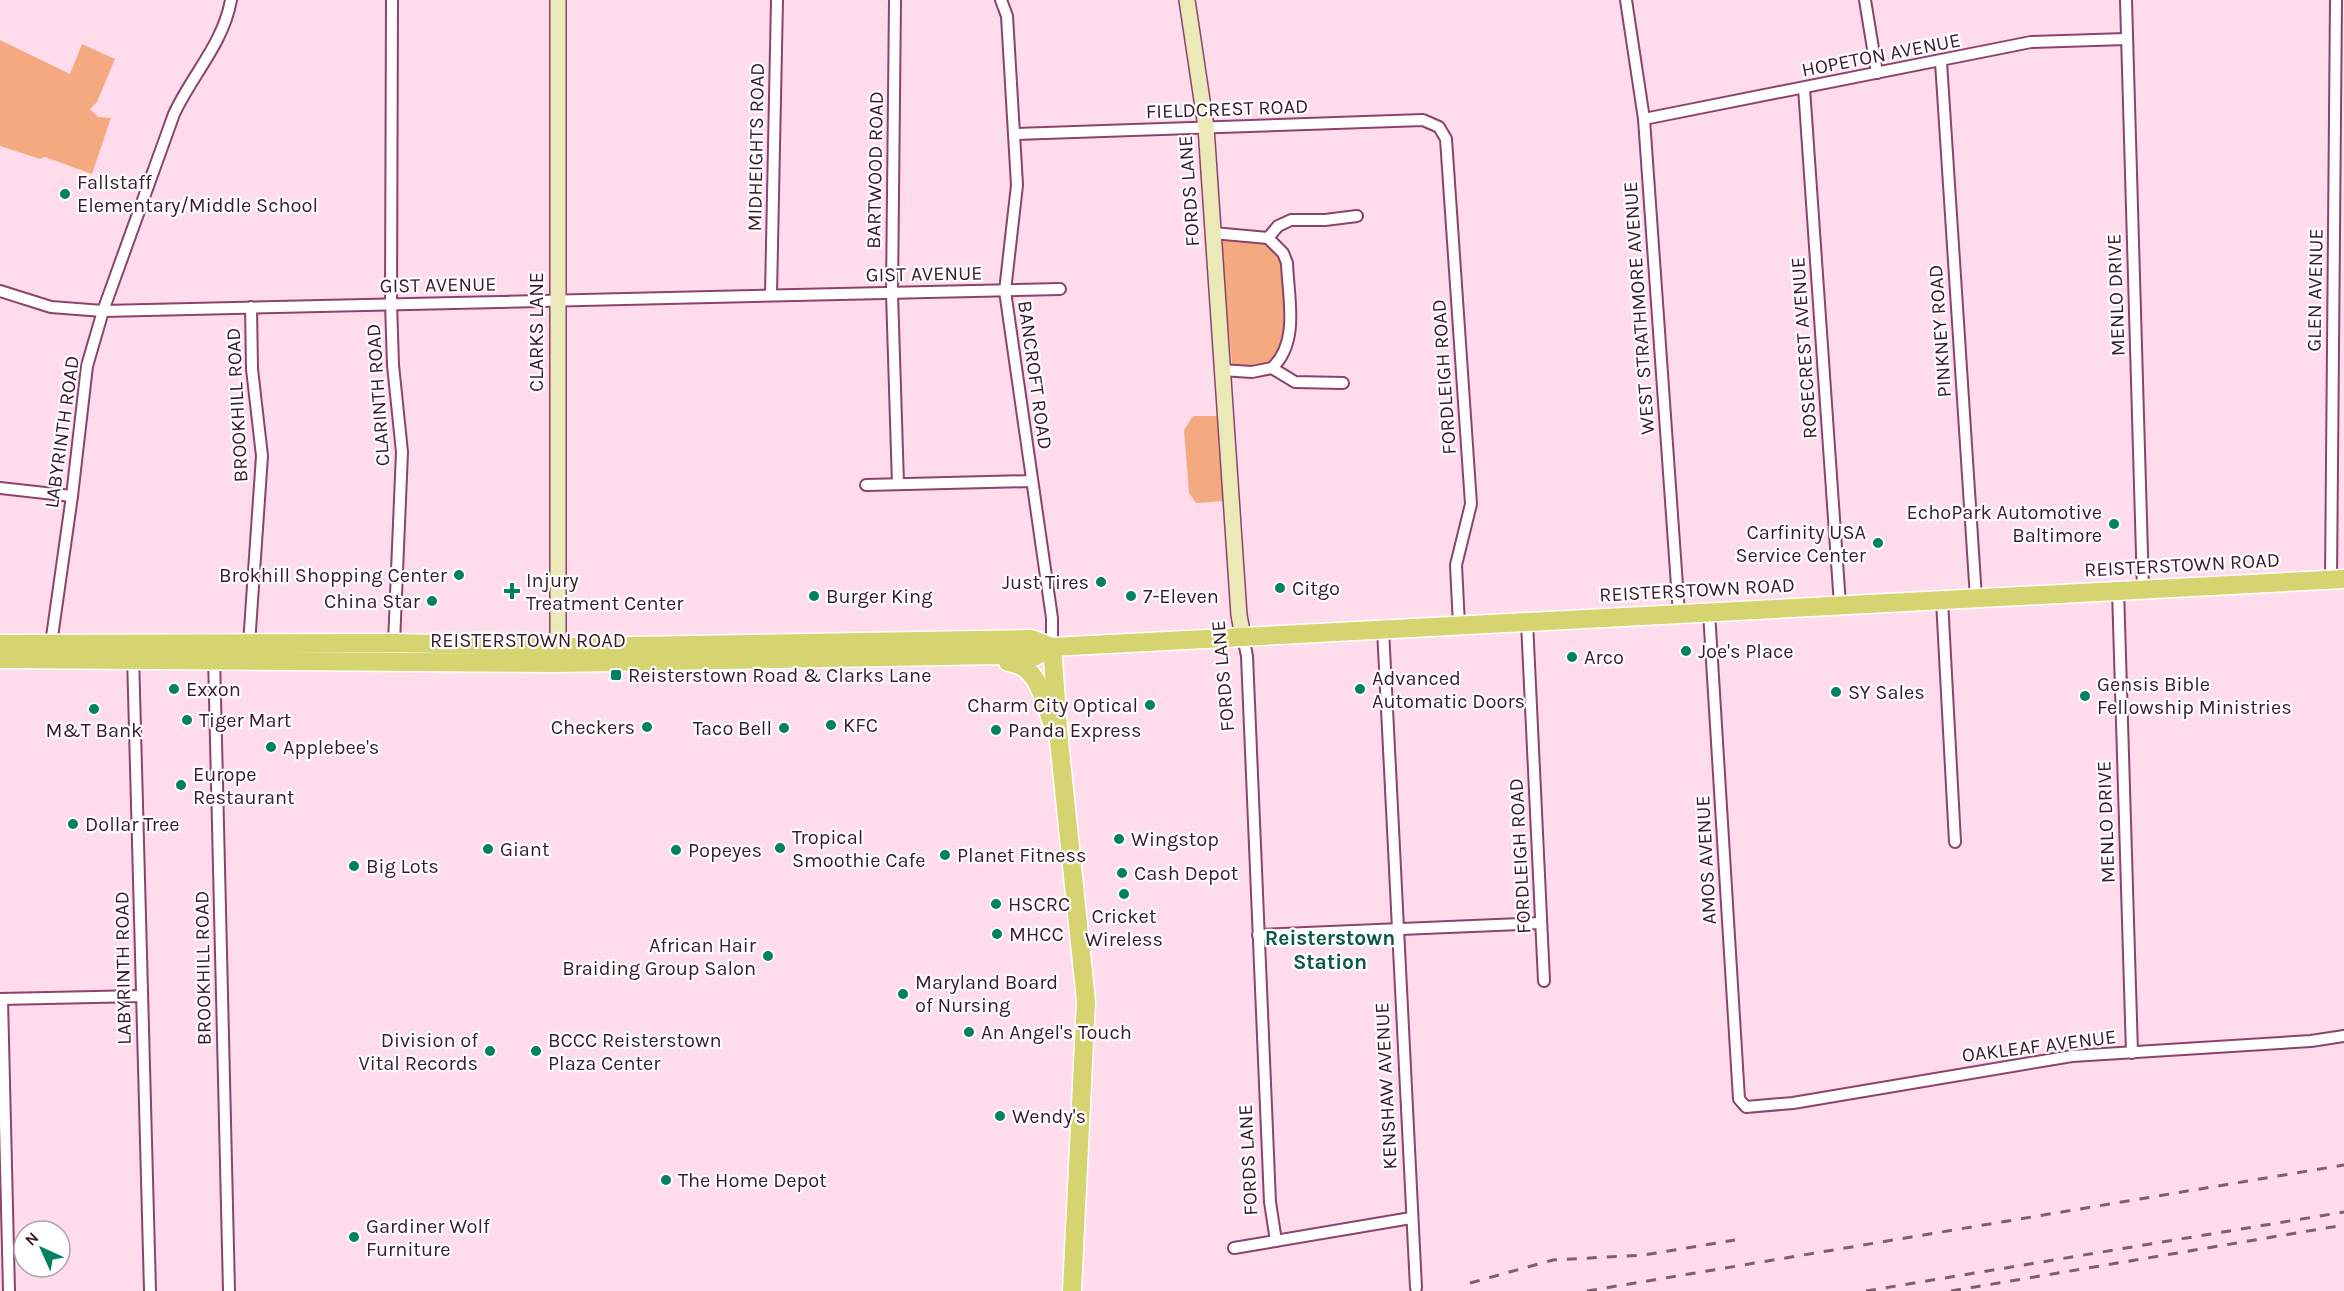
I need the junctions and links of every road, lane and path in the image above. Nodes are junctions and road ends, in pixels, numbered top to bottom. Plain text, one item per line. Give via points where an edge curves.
1 (231, 0) edge
2 (392, 0) edge
3 (558, 0) edge
4 (777, 0) edge
5 (895, 0) edge
6 (1001, 0) edge
7 (1187, 0) edge
8 (1626, 0) edge
9 (1865, 0) edge
10 (2126, 0) edge
11 (2337, 0) edge
12 (2126, 39) junction
13 (1941, 62) junction
14 (1877, 73) junction
15 (1804, 88) junction
16 (1644, 119) junction
17 (1206, 127) junction
18 (1439, 127) joint
19 (2340, 127) edge
20 (1015, 134) junction
21 (1357, 216) dead end
22 (1213, 233) junction
23 (1268, 238) junction
24 (1059, 289) dead end
25 (0, 291) edge
26 (1005, 291) junction
27 (892, 293) junction
28 (771, 294) junction
29 (557, 301) junction
30 (391, 303) junction
31 (251, 307) junction
32 (103, 311) junction
33 (1272, 368) junction
34 (1221, 370) junction
35 (1343, 383) dead end
36 (1032, 481) junction
37 (898, 484) junction
38 (866, 485) dead end
39 (0, 488) edge
40 (72, 495) junction
41 (2337, 579) edge
42 (2143, 589) junction
43 (2118, 590) junction
44 (1976, 598) junction
45 (1942, 600) junction
46 (1840, 605) junction
47 (1709, 612) junction
48 (1679, 614) junction
49 (1527, 622) junction
50 (1459, 626) junction
51 (1383, 629) junction
52 (1243, 637) junction
53 (133, 643) junction
54 (394, 643) junction
55 (0, 644) edge
56 (51, 644) junction
57 (249, 644) junction
58 (777, 644) junction
59 (1052, 647) junction
60 (214, 653) junction
61 (558, 655) junction
62 (920, 657) junction
63 (0, 660) edge
64 (720, 661) junction
65 (133, 662) junction
66 (324, 662) junction
67 (1059, 741) junction
68 (1955, 842) dead end
69 (1542, 924) junction
70 (1397, 929) junction
71 (1258, 935) junction
72 (1544, 981) dead end
73 (142, 996) junction
74 (1, 999) edge
75 (2344, 1036) edge
76 (2132, 1053) junction
77 (1742, 1104) joint
78 (1411, 1218) junction
79 (1276, 1241) junction
80 (1234, 1248) dead end
81 (1416, 1288) dead end
82 (9, 1291) edge
83 (150, 1291) edge
84 (229, 1291) edge
85 (1072, 1291) edge

1 - 32 street, LABYRINTH ROAD via 218,39 174,114
2 - 30 street, CLARINTH ROAD
3 - 29 street, CLARKS LANE
4 - 28 street, MIDHEIGHTS ROAD
5 - 27 street, BARTWOOD ROAD
6 - 20 street, BANCROFT ROAD via 1007,16
7 - 17 street, FORDS LANE
8 - 16 street, WEST STRATHMORE AVENUE
9 - 14 street
10 - 12 street, MENLO DRIVE
11 - 19 street, GLEN AVENUE
12 - 13 street, HOPETON AVENUE via 2031,42
12 - 42 street, MENLO DRIVE
13 - 14 street, HOPETON AVENUE
13 - 44 street, PINKNEY ROAD
14 - 15 street, HOPETON AVENUE
15 - 16 street, HOPETON AVENUE
15 - 46 street, ROSECREST AVENUE
16 - 48 street, WEST STRATHMORE AVENUE
17 - 18 street, FIELDCREST ROAD via 1423,120
17 - 20 street, FIELDCREST ROAD
17 - 22 street, FORDS LANE
18 - 50 street, FORDLEIGH ROAD via 1446,139 1471,504 1456,565
19 - 41 street, GLEN AVENUE via 2332,477
20 - 26 street, BANCROFT ROAD via 1017,185
21 - 23 street via 1291,220 1278,226
22 - 23 street
22 - 34 street, FORDS LANE
23 - 33 street via 1287,263 1290,336 1286,353
24 - 26 street, GIST AVENUE
25 - 32 street, GIST AVENUE via 51,306
26 - 27 street, GIST AVENUE
26 - 36 street, BANCROFT ROAD
27 - 28 street, GIST AVENUE
27 - 37 street, BARTWOOD ROAD
28 - 29 street, GIST AVENUE
29 - 30 street, GIST AVENUE
29 - 61 street, CLARKS LANE
30 - 31 street, GIST AVENUE
30 - 54 street, CLARINTH ROAD via 402,452
31 - 32 street, GIST AVENUE
31 - 57 street, BROOKHILL ROAD via 252,369 262,464
32 - 40 street, LABYRINTH ROAD via 87,366
33 - 34 street via 1252,372
33 - 35 street via 1295,382
34 - 52 street, FORDS LANE
36 - 37 street
36 - 59 street, BANCROFT ROAD via 1053,618
37 - 38 street
39 - 40 street
40 - 56 street, LABYRINTH ROAD
41 - 42 main road, REISTERSTOWN ROAD
42 - 43 main road, REISTERSTOWN ROAD
43 - 44 main road, REISTERSTOWN ROAD
43 - 76 street, MENLO DRIVE
44 - 45 main road, REISTERSTOWN ROAD
45 - 46 main road, REISTERSTOWN ROAD
45 - 68 street
46 - 47 main road, REISTERSTOWN ROAD
47 - 48 main road, REISTERSTOWN ROAD
47 - 77 street, AMOS AVENUE via 1728,945
48 - 49 main road, REISTERSTOWN ROAD
49 - 50 main road, REISTERSTOWN ROAD
49 - 69 street, FORDLEIGH ROAD
50 - 51 main road, REISTERSTOWN ROAD
51 - 52 main road, REISTERSTOWN ROAD
51 - 70 street, KENSHAW AVENUE
52 - 59 main road, REISTERSTOWN ROAD
52 - 71 street, FORDS LANE via 1247,656
53 - 56 main road, REISTERSTOWN ROAD
53 - 60 main road, REISTERSTOWN ROAD
53 - 65 street, LABYRINTH ROAD
54 - 57 main road, REISTERSTOWN ROAD
54 - 61 main road, REISTERSTOWN ROAD
54 - 66 main road via 390,652 342,653
55 - 56 main road, REISTERSTOWN ROAD
57 - 60 main road, REISTERSTOWN ROAD
58 - 59 main road, REISTERSTOWN ROAD via 1032,639
58 - 61 main road, REISTERSTOWN ROAD
58 - 64 main road via 771,652 740,654
59 - 62 main road, REISTERSTOWN ROAD via 1034,657
59 - 67 main road
60 - 65 main road, REISTERSTOWN ROAD
60 - 66 main road, REISTERSTOWN ROAD
60 - 84 street, BROOKHILL ROAD
61 - 64 main road, REISTERSTOWN ROAD
61 - 66 main road, REISTERSTOWN ROAD
62 - 64 main road, REISTERSTOWN ROAD
62 - 67 main road via 1011,662 1028,669 1037,682
63 - 65 main road, REISTERSTOWN ROAD
65 - 73 street, LABYRINTH ROAD
67 - 85 main road via 1086,1001
69 - 70 street
69 - 72 street, FORDLEIGH ROAD
70 - 71 street
70 - 78 street, KENSHAW AVENUE
71 - 79 street, FORDS LANE via 1270,1202
73 - 74 street
73 - 83 street, LABYRINTH ROAD
74 - 82 street
75 - 76 street, OAKLEAF AVENUE
76 - 77 street, OAKLEAF AVENUE via 2050,1059 1754,1108
78 - 79 street
78 - 81 street, KENSHAW AVENUE
79 - 80 street

